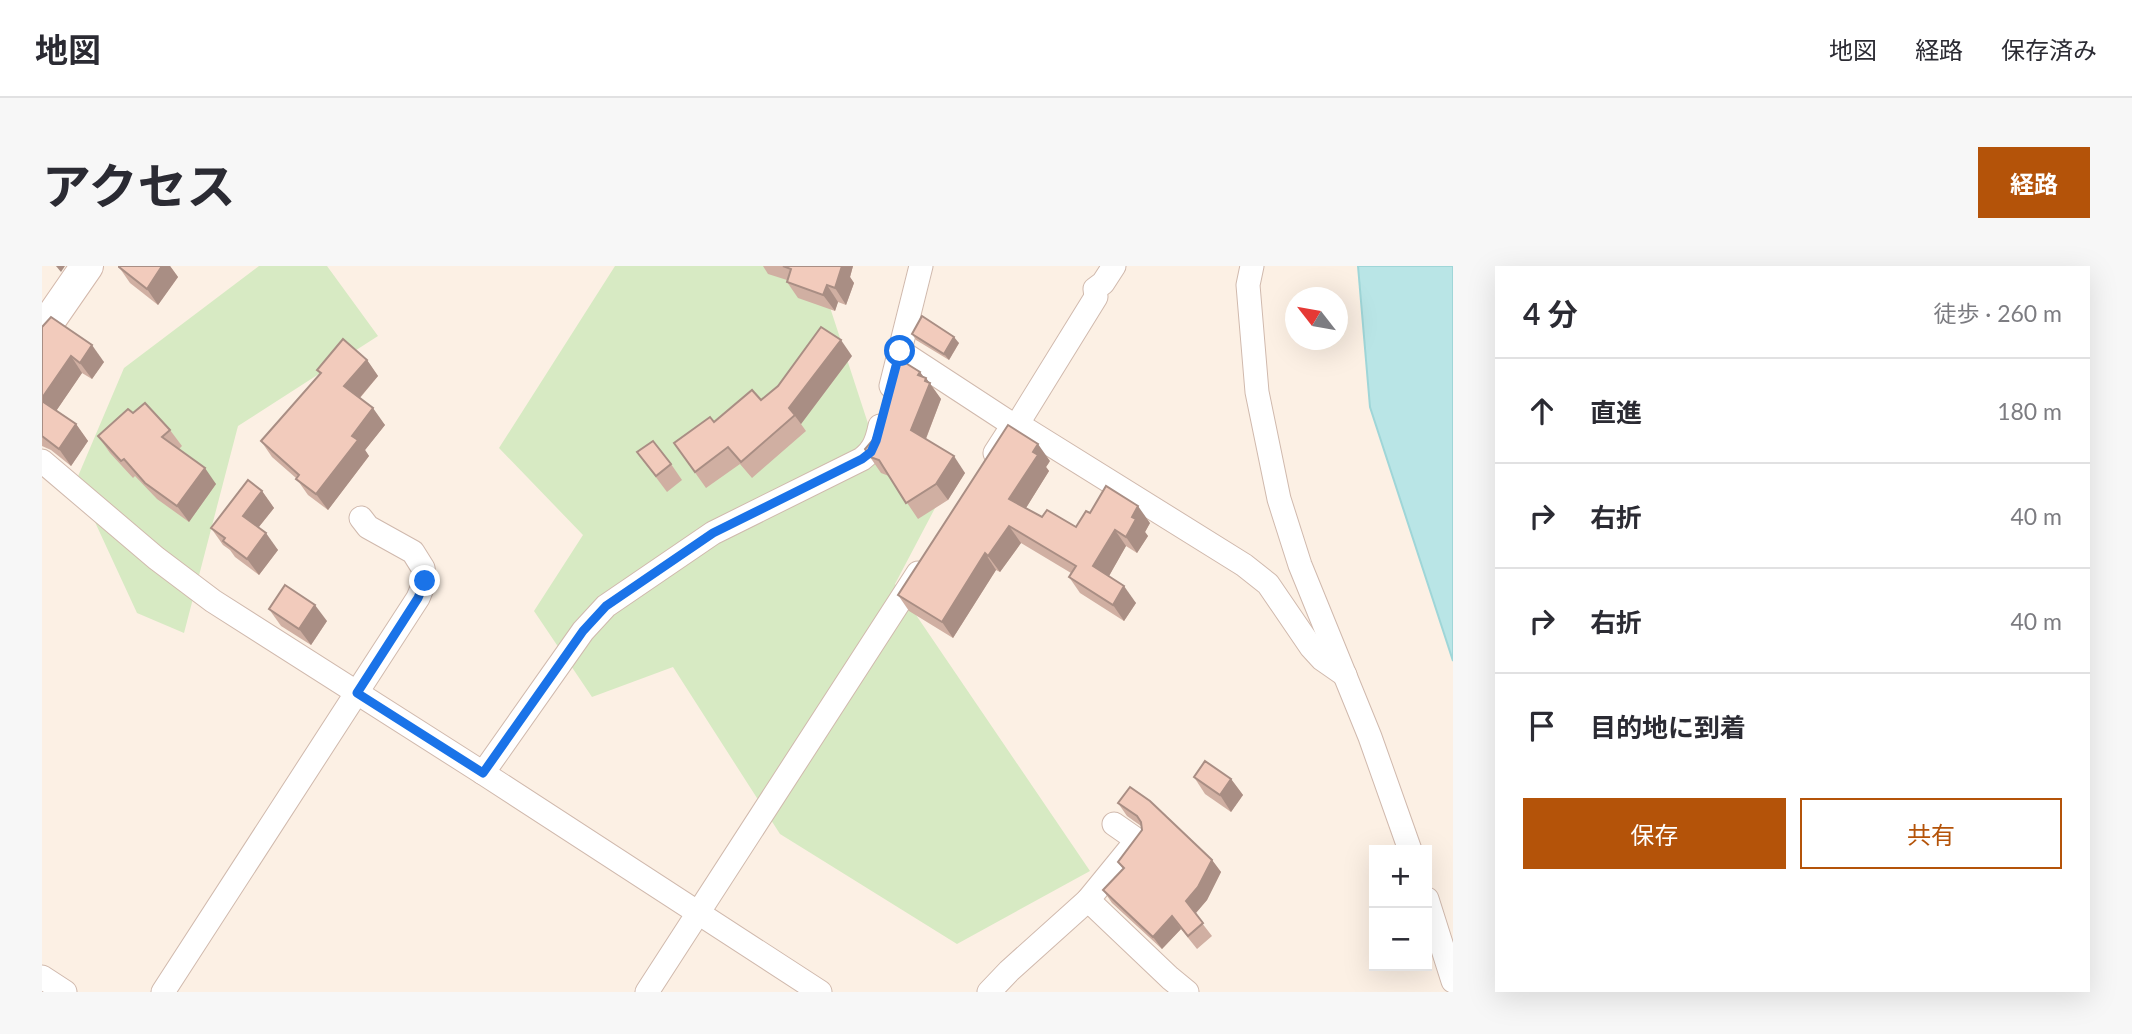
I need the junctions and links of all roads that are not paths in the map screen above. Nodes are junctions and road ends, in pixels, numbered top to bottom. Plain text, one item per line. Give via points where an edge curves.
1 (87, 266) edge
2 (921, 266) edge
3 (1114, 266) edge
4 (1252, 266) edge
5 (42, 331) edge
6 (900, 351) junction
7 (1015, 424) junction
8 (42, 461) edge
9 (983, 471) edge
10 (361, 518) dead end
11 (931, 553) edge
12 (1345, 675) junction
13 (357, 693) junction
14 (483, 773) junction
15 (1115, 824) edge
16 (1408, 845) edge
17 (1088, 900) junction
18 (1430, 908) edge
19 (698, 913) junction
20 (42, 977) edge
21 (1453, 981) edge
22 (65, 992) edge
23 (163, 992) edge
24 (647, 992) edge
25 (820, 992) edge
26 (989, 992) edge
27 (1187, 992) edge

1 - 5 street
2 - 6 street
3 - 7 street via 1095,289 1096,298
4 - 12 street via 1248,285 1257,393 1279,499 1300,565
6 - 7 street
6 - 14 street via 871,452 713,533 606,606 583,631
7 - 9 street
7 - 12 street via 1244,565 1268,584 1322,659
8 - 13 street via 213,601
10 - 13 street via 368,527 413,552 425,581
11 - 19 street
12 - 16 street
13 - 14 street
13 - 23 street
14 - 19 street
15 - 17 street via 1137,840
17 - 26 street
17 - 27 street
18 - 21 street
19 - 24 street
19 - 25 street
20 - 22 street

